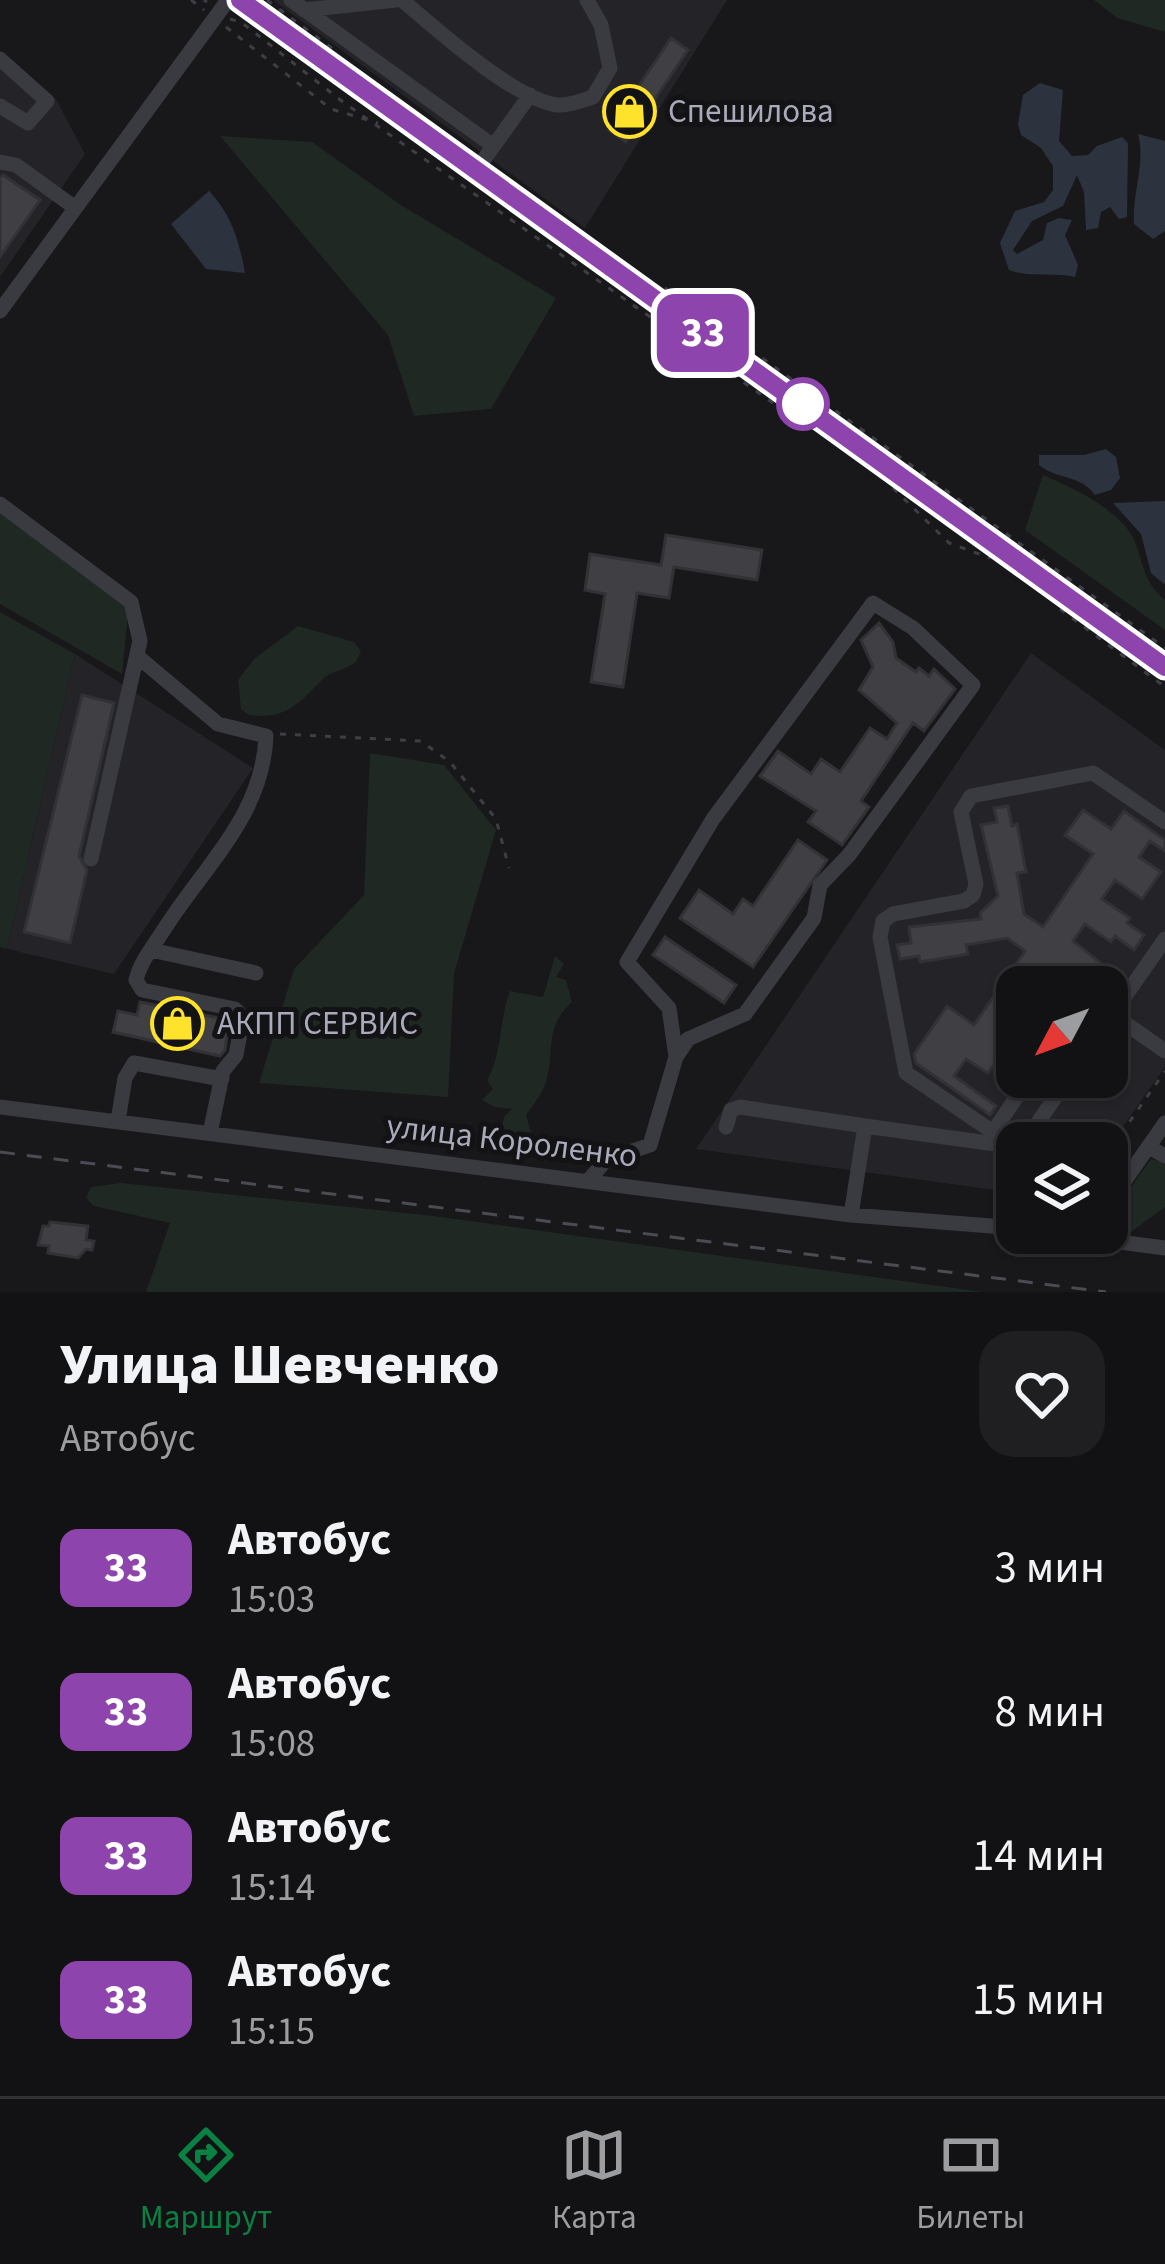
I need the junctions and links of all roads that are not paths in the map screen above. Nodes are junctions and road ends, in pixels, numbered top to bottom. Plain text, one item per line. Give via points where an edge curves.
1 (228, 0) edge
2 (240, 0) edge
3 (399, 0) edge
4 (587, 0) edge
5 (297, 5) edge
6 (0, 59) edge
7 (530, 95) junction
8 (0, 106) edge
9 (492, 145) junction
10 (0, 162) edge
11 (475, 172) junction
12 (74, 207) junction
13 (0, 311) edge
14 (0, 504) edge
15 (137, 656) junction
16 (1165, 667) edge
17 (1165, 822) edge
18 (91, 859) dead end
19 (1165, 939) edge
20 (151, 950) junction
21 (256, 973) dead end
22 (1128, 992) edge
23 (1128, 1029) edge
24 (1165, 1052) edge
25 (676, 1057) junction
26 (222, 1079) junction
27 (1017, 1098) edge
28 (0, 1107) edge
29 (118, 1121) junction
30 (1165, 1123) edge
31 (866, 1126) junction
32 (726, 1127) dead end
33 (210, 1133) junction
34 (993, 1138) junction
35 (996, 1139) edge
36 (1148, 1147) junction
37 (1165, 1156) edge
38 (1128, 1176) edge
39 (588, 1181) junction
40 (851, 1215) junction
41 (996, 1226) edge
42 (1128, 1242) edge
43 (1165, 1248) edge

1 - 12 street
2 - 11 street
3 - 5 street
3 - 7 street
4 - 7 street via 610,68 593,97 559,106
5 - 9 street
6 - 8 street via 47,101 28,123
7 - 9 street
9 - 11 street
10 - 12 street
11 - 16 street
12 - 13 street
14 - 15 street via 131,602 140,628
15 - 18 street
15 - 20 street via 218,724 266,736 247,812
17 - 34 street via 1093,772 971,796 962,812 974,895 883,921 906,1073
19 - 22 street
20 - 21 street
20 - 26 street via 137,973 142,990 243,1017
23 - 24 street
25 - 25 street via 688,1039 745,1014 814,918 820,885 973,685 913,628 873,603 713,819 627,962 669,1008
25 - 39 street via 650,1144 606,1160
26 - 29 street via 134,1064
26 - 33 street
27 - 34 street
28 - 29 street, улица Короленко
29 - 33 street, улица Короленко
30 - 36 street
31 - 32 street via 740,1107
31 - 34 street
31 - 40 street
33 - 39 street, улица Короленко
34 - 35 street
36 - 37 street
36 - 38 street
39 - 40 street, улица Короленко
40 - 41 street, улица Короленко
42 - 43 street

